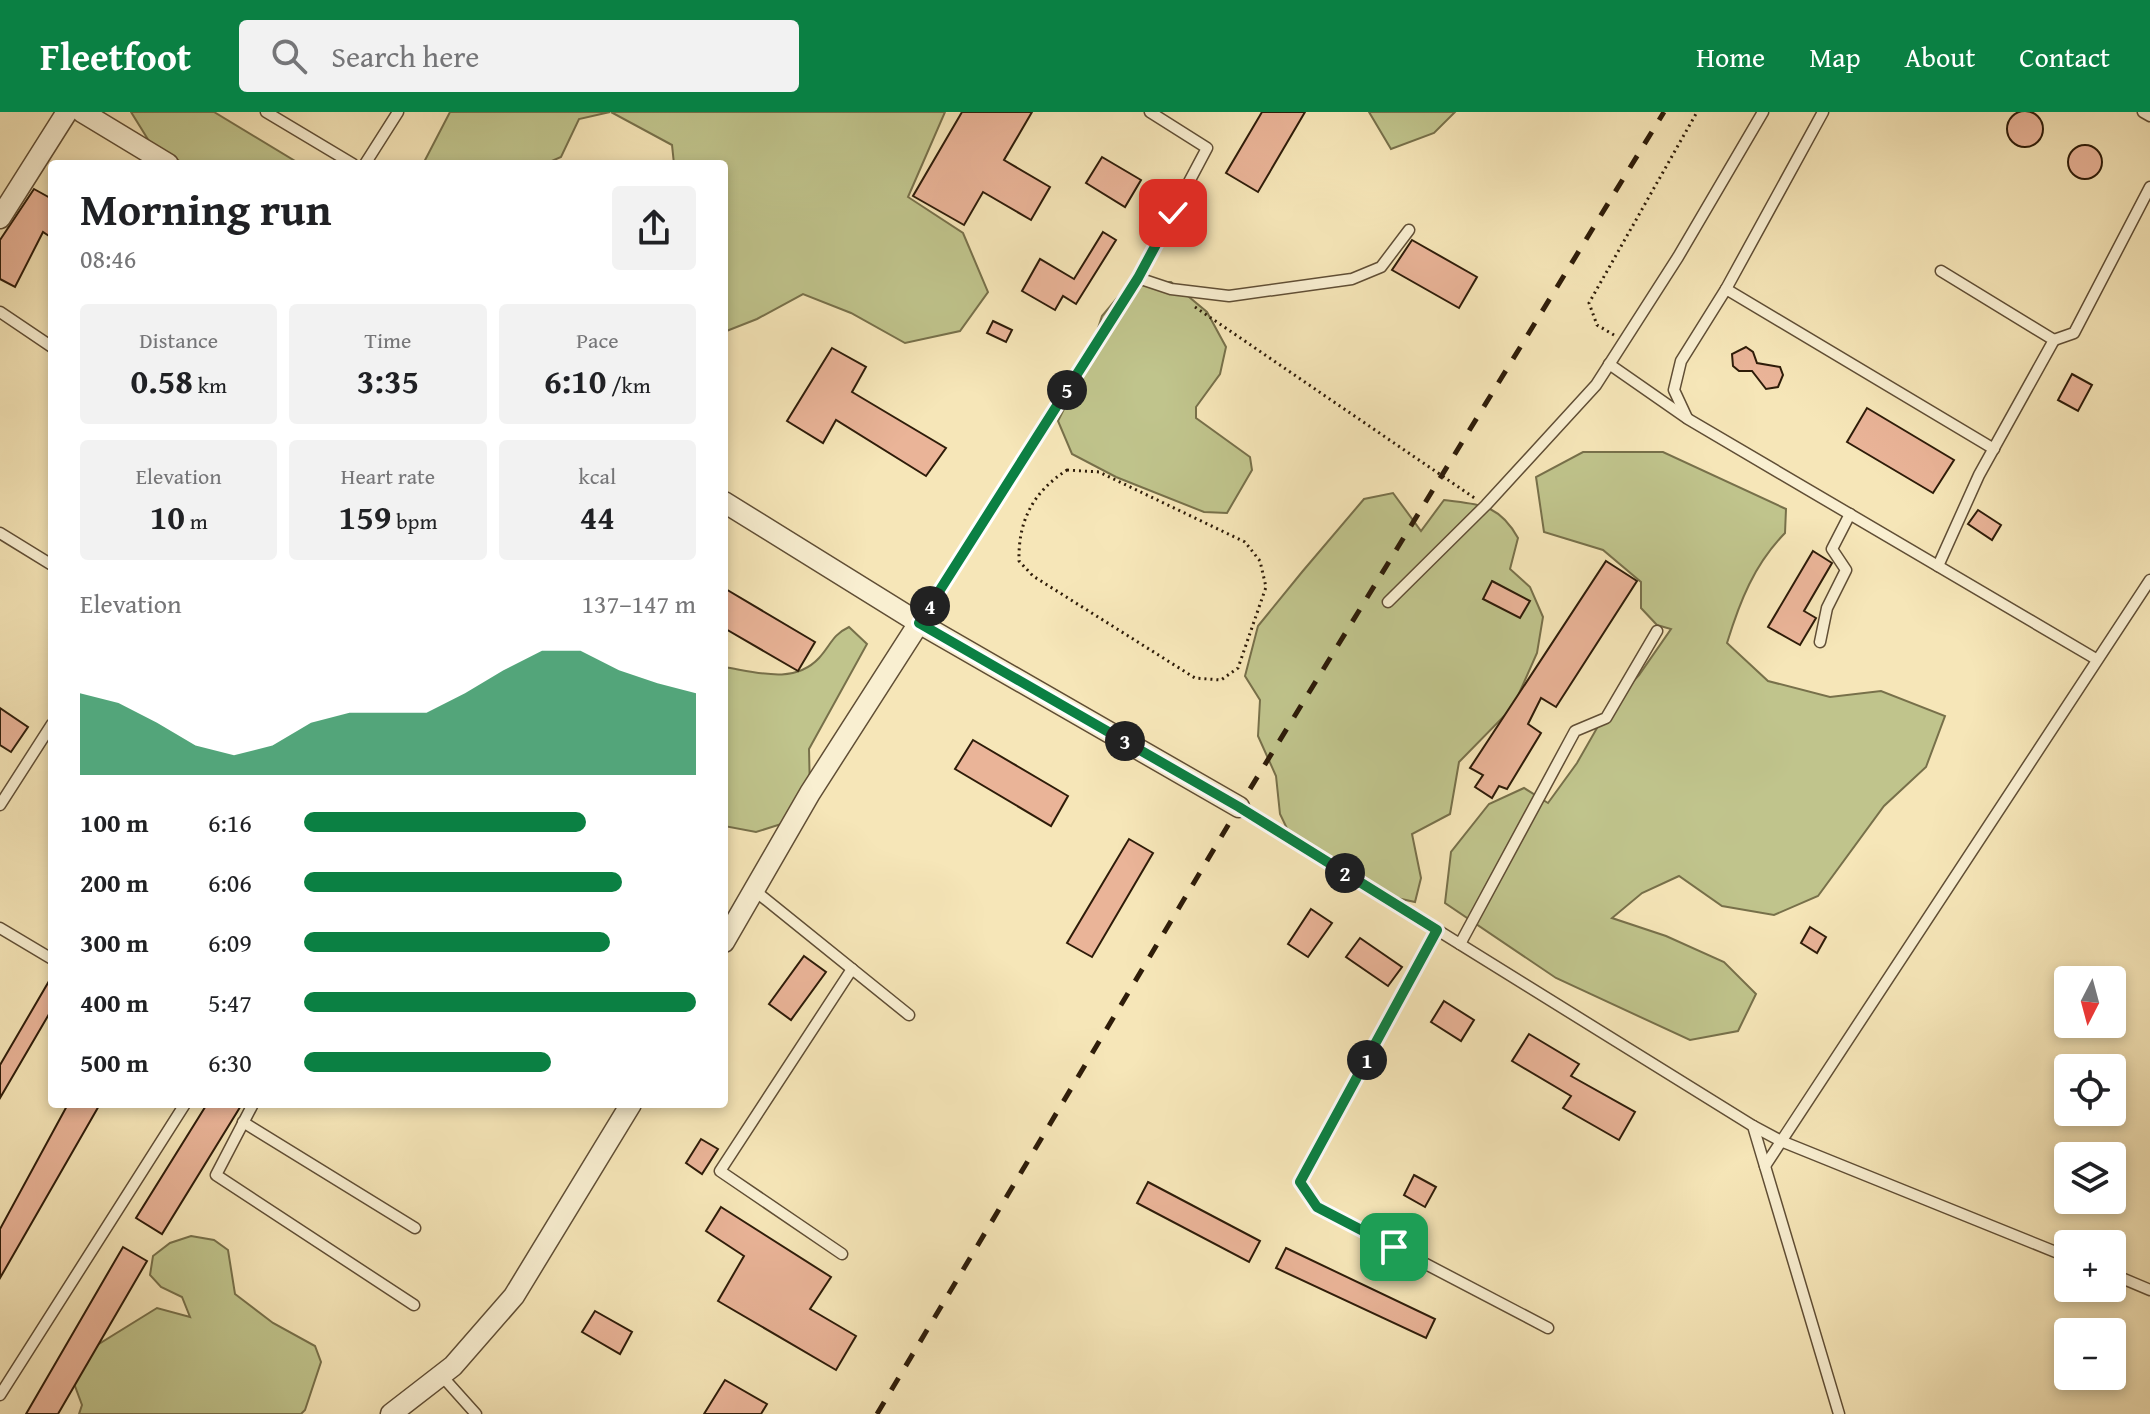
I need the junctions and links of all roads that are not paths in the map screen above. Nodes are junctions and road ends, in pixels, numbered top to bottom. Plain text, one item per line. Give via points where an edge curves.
1 (67, 112) edge
2 (82, 112) edge
3 (266, 112) edge
4 (398, 112) edge
5 (1150, 112) edge
6 (1763, 112) edge
7 (1823, 112) edge
8 (2143, 112) edge
9 (2150, 116) edge
10 (161, 160) edge
11 (346, 160) edge
12 (368, 160) edge
13 (2150, 187) edge
14 (0, 218) edge
15 (1409, 230) dead end
16 (1941, 271) dead end
17 (1138, 278) junction
18 (1726, 289) junction
19 (0, 312) edge
20 (2054, 340) junction
21 (48, 344) edge
22 (1609, 364) junction
23 (1688, 419) junction
24 (1994, 449) junction
25 (728, 504) edge
26 (1850, 514) junction
27 (0, 533) edge
28 (48, 563) edge
29 (1938, 566) junction
30 (2150, 580) edge
31 (1388, 602) dead end
32 (919, 623) junction
33 (1657, 631) dead end
34 (1820, 642) dead end
35 (2096, 659) junction
36 (48, 730) edge
37 (0, 805) edge
38 (1239, 807) joint
39 (754, 890) junction
40 (0, 928) edge
41 (1437, 930) junction
42 (728, 935) edge
43 (1460, 944) junction
44 (48, 957) edge
45 (852, 969) junction
46 (909, 1015) dead end
47 (182, 1108) edge
48 (251, 1108) edge
49 (629, 1108) edge
50 (243, 1122) junction
51 (1753, 1126) junction
52 (1781, 1141) junction
53 (1765, 1166) junction
54 (415, 1228) dead end
55 (2054, 1251) edge
56 (842, 1254) dead end
57 (2126, 1280) edge
58 (2150, 1290) edge
59 (414, 1305) dead end
60 (1548, 1328) dead end
61 (441, 1375) junction
62 (0, 1395) edge
63 (391, 1414) edge
64 (476, 1414) edge
65 (1839, 1414) edge

1 - 14 street
2 - 10 street
3 - 11 lane
4 - 12 lane
5 - 17 lane via 1207,148
6 - 22 lane
7 - 18 lane
8 - 9 lane
13 - 20 lane via 2074,333
15 - 17 lane via 1381,267 1352,279 1229,296 1171,289
16 - 20 lane
17 - 32 lane
18 - 23 lane via 1681,361 1674,390
18 - 24 lane
19 - 21 lane
20 - 24 lane
22 - 23 lane
22 - 31 lane via 1596,385 1486,505
23 - 26 lane
24 - 29 lane
25 - 32 street
26 - 29 lane
26 - 34 lane via 1832,549 1846,570 1827,608
27 - 28 lane
29 - 35 lane
30 - 35 lane
32 - 38 street
32 - 39 street
33 - 43 lane via 1606,718 1575,731
35 - 52 lane
36 - 37 lane
38 - 41 lane
39 - 42 street
39 - 45 lane
40 - 44 lane
41 - 43 lane
41 - 60 lane via 1300,1182 1317,1207
43 - 51 lane
45 - 46 lane
45 - 56 lane via 720,1171
47 - 62 lane
48 - 50 lane
49 - 61 street via 514,1296
50 - 54 lane
50 - 59 lane via 216,1175
51 - 52 lane
51 - 53 lane
52 - 53 lane
52 - 55 lane
53 - 65 lane
57 - 58 lane
61 - 63 street
61 - 64 lane

